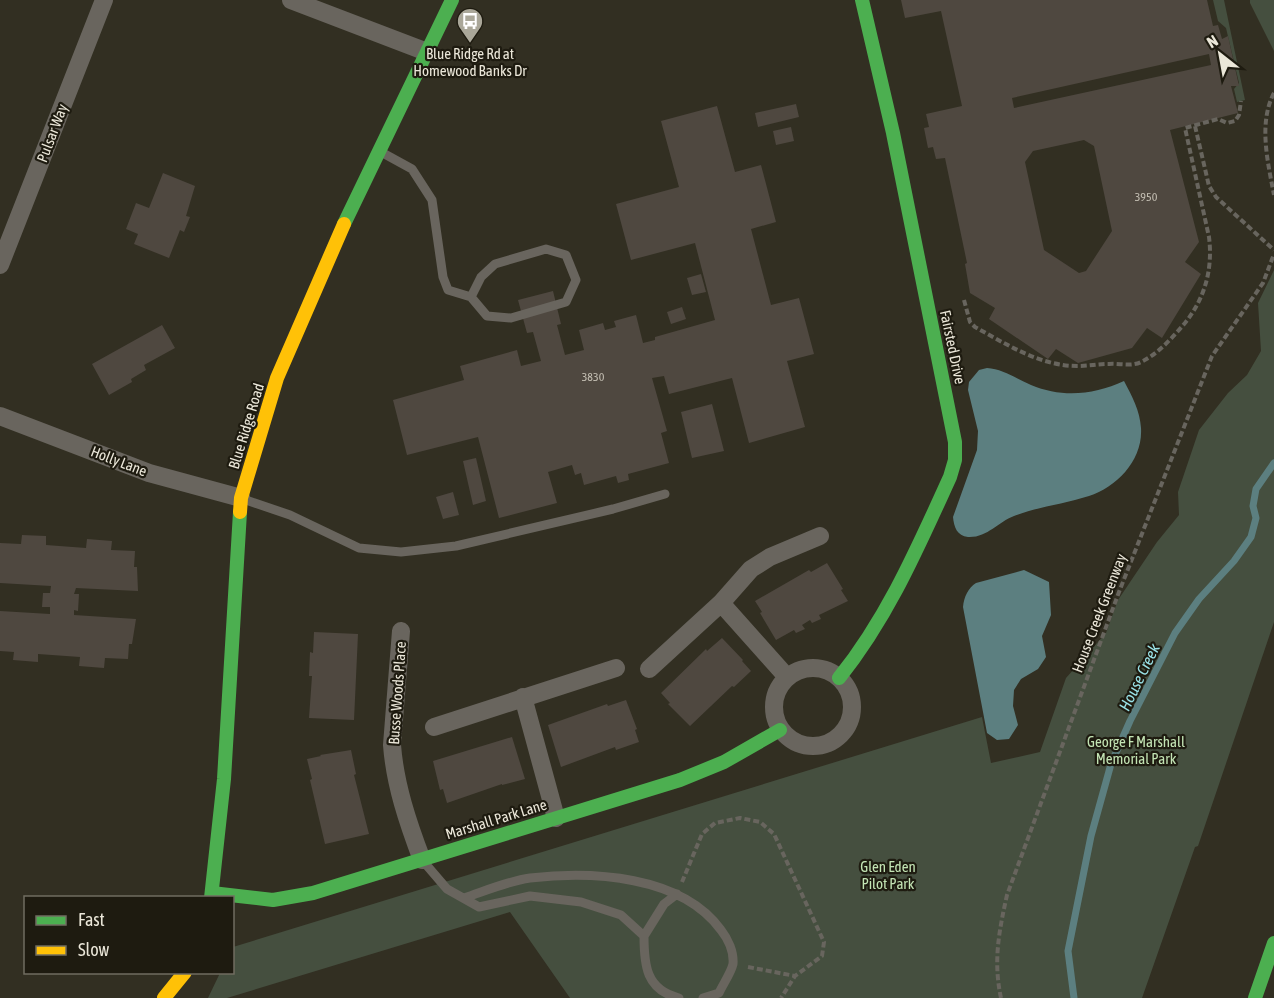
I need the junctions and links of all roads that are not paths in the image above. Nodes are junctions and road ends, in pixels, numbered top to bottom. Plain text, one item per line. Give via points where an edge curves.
1 (104, 0) edge
2 (291, 0) edge
3 (452, 0) edge
4 (862, 0) edge
5 (427, 52) junction
6 (379, 150) junction
7 (0, 265) edge
8 (471, 297) junction
9 (0, 416) edge
10 (665, 494) dead end
11 (241, 498) junction
12 (820, 536) dead end
13 (721, 603) junction
14 (401, 631) dead end
15 (616, 668) dead end
16 (649, 669) dead end
17 (787, 677) junction
18 (839, 678) junction
19 (523, 698) junction
20 (434, 727) dead end
21 (780, 730) junction
22 (556, 818) junction
23 (422, 860) junction
24 (677, 894) junction
25 (211, 895) edge
26 (234, 897) edge
27 (464, 898) junction
28 (644, 936) junction
29 (1274, 943) edge
30 (183, 974) edge
31 (164, 998) edge
32 (679, 998) edge
33 (703, 998) edge
34 (1255, 998) edge

1 - 7 street, Pulsar Way
2 - 5 street
3 - 5 main road, Blue Ridge Road
4 - 18 main road, Fairsted Drive via 894,133 956,442 950,477 893,597 867,643
5 - 6 main road, Blue Ridge Road
6 - 8 lane via 412,169 432,200 448,291
6 - 11 main road, Blue Ridge Road via 277,378
8 - 8 lane via 487,316 511,318 566,302 576,280 566,255 546,249 495,264 481,277
9 - 11 street, Holly Lane via 149,473
10 - 11 lane via 456,546 401,552 359,548 290,515
11 - 25 main road, Blue Ridge Road via 224,779
12 - 13 street via 751,569
13 - 16 street
13 - 17 street
14 - 23 street, Busse Woods Place via 393,764
15 - 19 street
17 - 18 street via 811,667 828,670
17 - 21 street via 774,698
18 - 21 street via 849,691 852,704 848,723 836,739 807,746
19 - 20 street
19 - 22 street
21 - 22 main road, Marshall Park Lane via 705,771
22 - 23 main road, Marshall Park Lane
23 - 26 main road, Marshall Park Lane via 313,893 273,900
23 - 27 lane via 443,885
24 - 27 lane via 616,878 582,876 528,878
24 - 28 lane via 664,904
24 - 33 lane via 714,920 729,941 733,964 719,993
27 - 28 lane via 479,907 530,896 581,902 621,915
28 - 32 lane via 644,961 652,983 669,996
29 - 34 main road
30 - 31 main road

